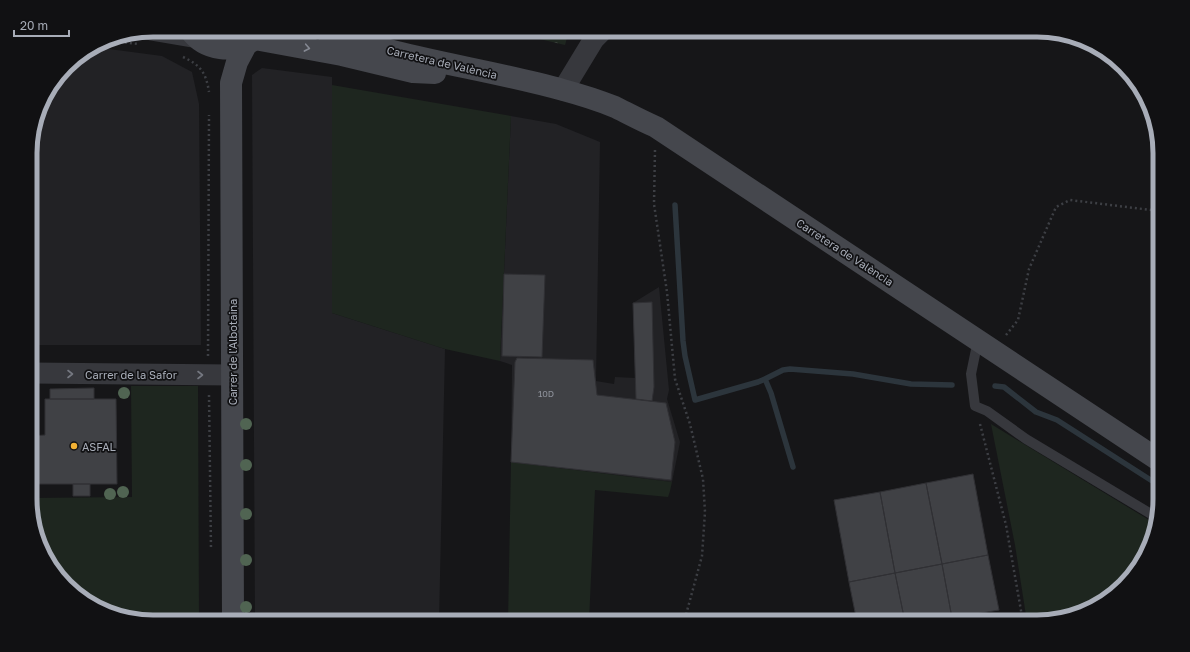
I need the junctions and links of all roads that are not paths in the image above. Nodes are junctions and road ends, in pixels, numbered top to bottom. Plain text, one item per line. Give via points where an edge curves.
1 (343, 37) edge
2 (596, 37) edge
3 (147, 38) edge
4 (201, 38) edge
5 (255, 38) edge
6 (514, 79) junction
7 (231, 82) junction
8 (563, 90) junction
9 (986, 346) junction
10 (37, 373) edge
11 (232, 375) junction
12 (1153, 456) edge
13 (1152, 515) edge
14 (233, 615) edge

1 - 6 street, Carretera de València
2 - 8 street
3 - 4 street
4 - 5 street via 227,49
4 - 7 street, Carrer de l'Albotaina via 224,64
5 -> 6 street, Carretera de València via 413,72
5 - 7 street, Carrer de l'Albotaina via 237,62
6 - 8 street, Carretera de València
7 - 11 street, Carrer de l'Albotaina
8 - 9 street, Carretera de València via 613,107 656,127
9 - 12 street, Carretera de València
9 - 13 lane via 971,374 975,406 987,411 1026,439
10 -> 11 street, Carrer de la Safor
11 - 14 street, Carrer de l'Albotaina

